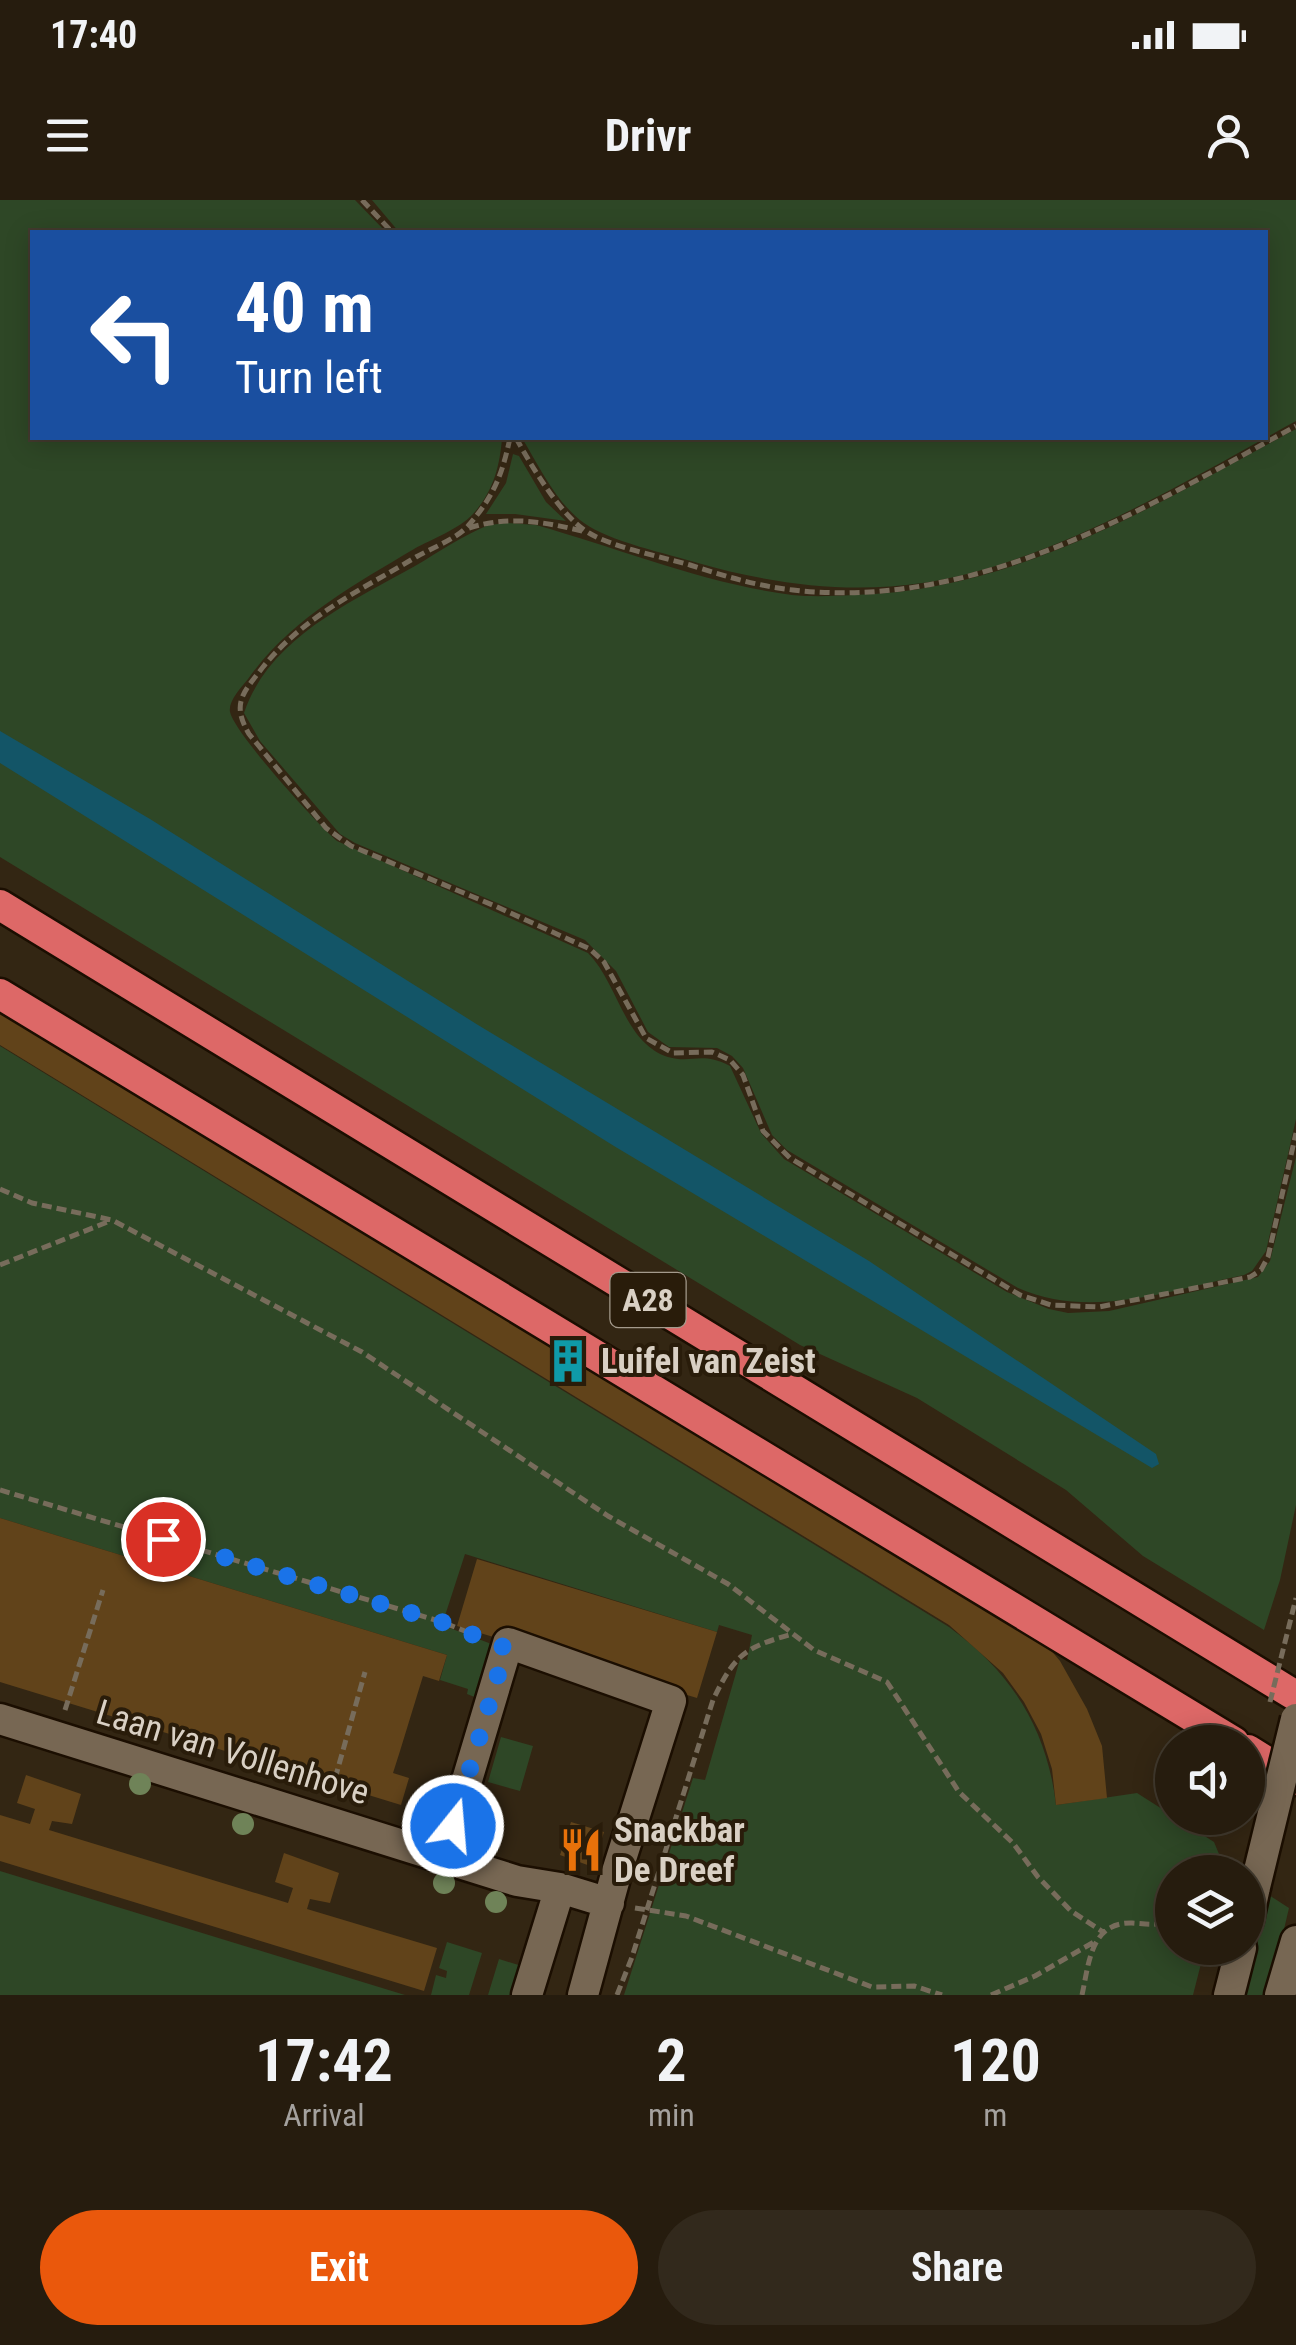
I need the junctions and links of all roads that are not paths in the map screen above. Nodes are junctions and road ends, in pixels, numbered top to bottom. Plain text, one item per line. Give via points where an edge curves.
1 (0, 905) edge
2 (0, 994) edge
3 (1296, 1696) edge
4 (1282, 1717) edge
5 (0, 1719) edge
6 (1206, 1725) edge
7 (1265, 1761) edge
8 (1296, 1780) edge
9 (1261, 1855) edge
10 (444, 1857) junction
11 (560, 1888) junction
12 (612, 1891) junction
13 (1296, 1941) edge
14 (1237, 1965) edge
15 (528, 1995) edge
16 (583, 1995) edge
17 (1229, 1995) edge
18 (1280, 1995) edge

1 - 3 highway, A28
2 - 6 highway, A28
4 - 9 street, bridge
5 - 10 street, Laan van Vollenhove
7 - 8 highway
10 - 11 street, Laan van Vollenhove
10 - 12 street via 507,1645 671,1701
11 - 12 street, Laan van Vollenhove
11 - 15 street
12 - 16 street
13 - 18 street
14 - 17 street

